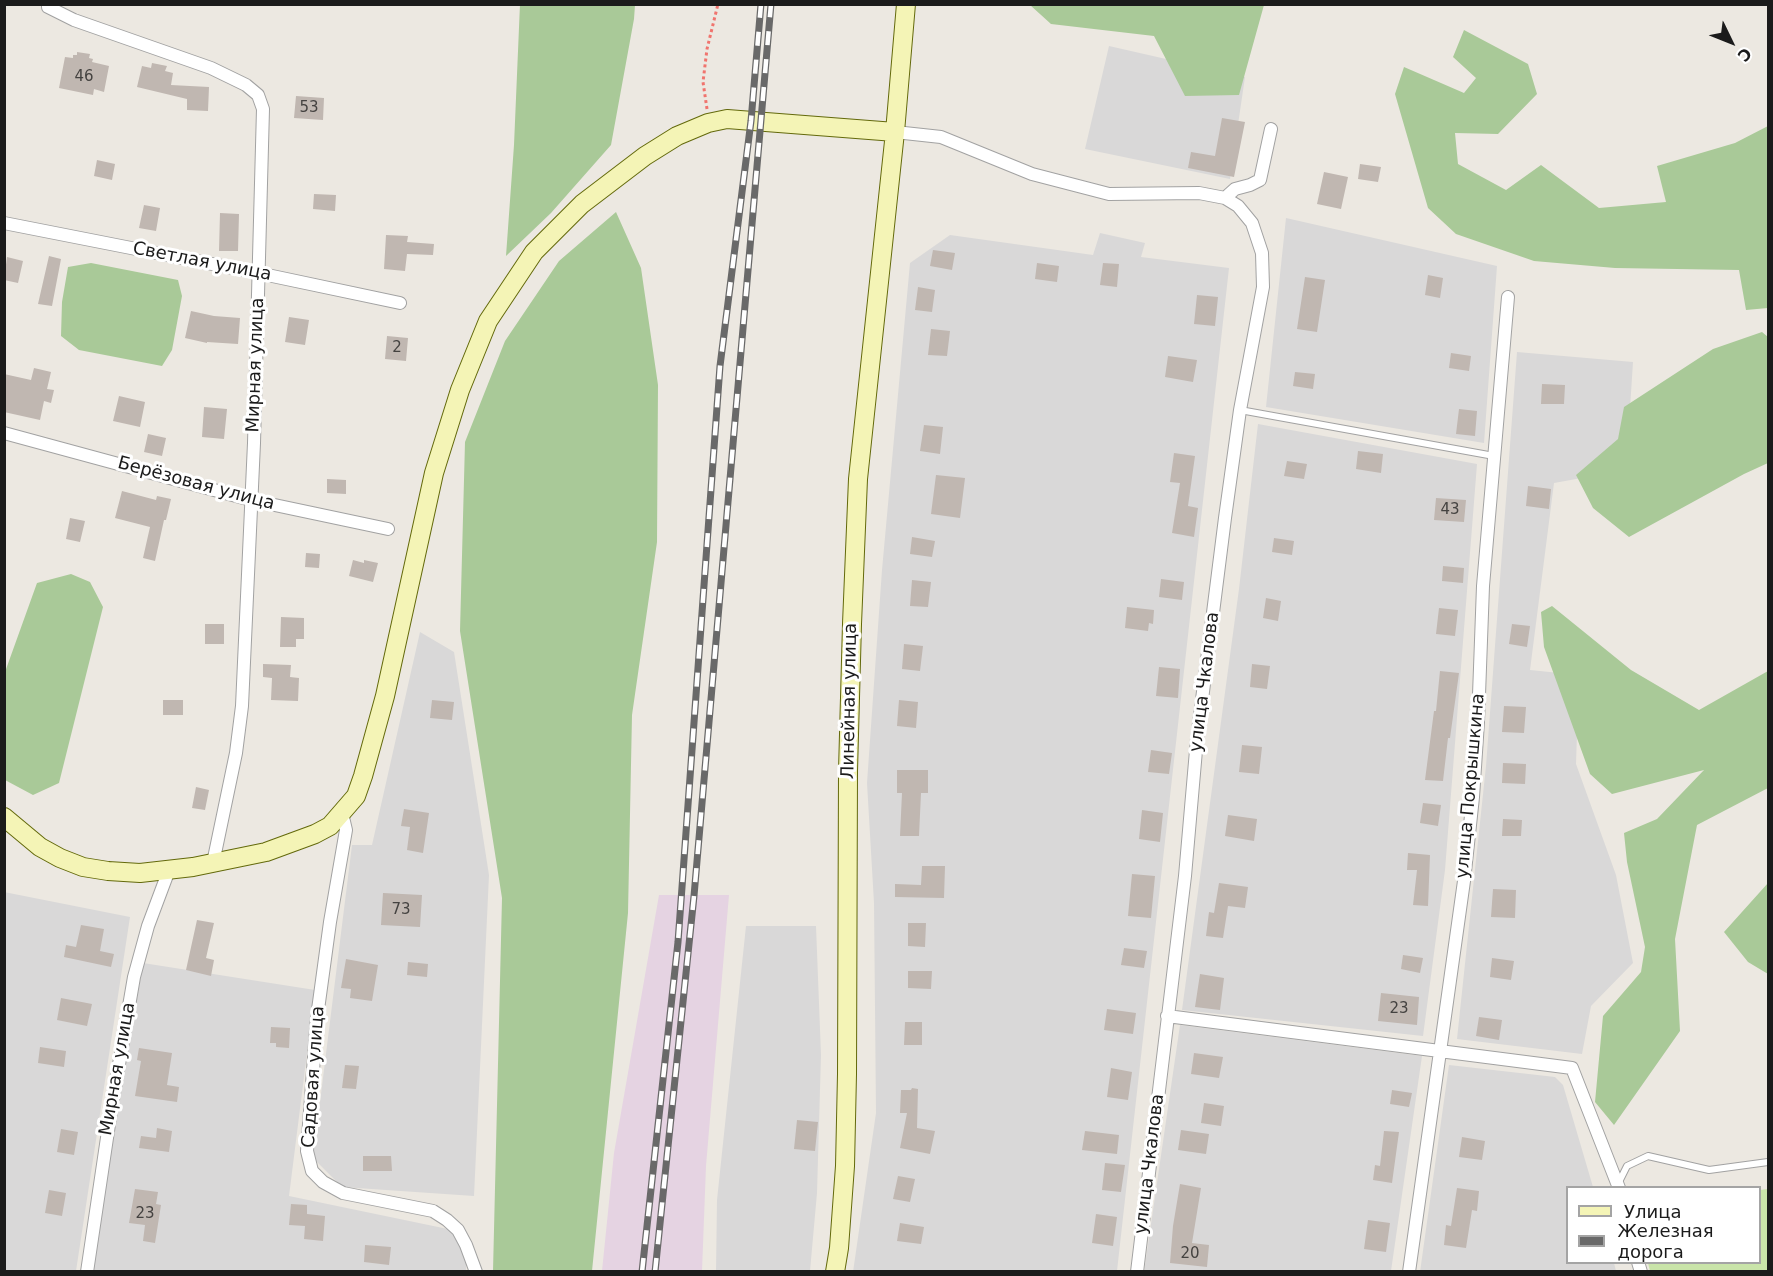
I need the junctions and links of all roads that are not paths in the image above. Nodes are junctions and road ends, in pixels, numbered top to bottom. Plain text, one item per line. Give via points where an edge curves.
1 (48, 4) edge
2 (906, 4) edge
3 (1271, 129) dead end
4 (895, 132) junction
5 (1225, 198) junction
6 (4, 222) edge
7 (258, 273) junction
8 (1508, 297) dead end
9 (400, 303) dead end
10 (1240, 410) junction
11 (4, 433) edge
12 (1494, 456) junction
13 (251, 500) junction
14 (388, 529) dead end
15 (342, 813) junction
16 (6, 819) edge
17 (213, 863) junction
18 (169, 870) junction
19 (1167, 1016) junction
20 (1440, 1050) junction
21 (1768, 1162) edge
22 (1618, 1186) edge
23 (87, 1272) edge
24 (476, 1272) edge
25 (835, 1272) edge
26 (1137, 1272) edge
27 (1409, 1272) edge

1 - 7 street, Мирная улица via 74,20 211,68 258,95 263,109
2 - 4 street, Линейная улица
3 - 5 street via 1260,180 1235,189
4 - 5 street via 941,138 1032,174 1109,194 1198,193
4 - 15 street via 727,119 708,123 645,156 582,204 534,252 488,321 460,390 434,473 385,696 363,776 356,796
4 - 25 street, Линейная улица via 858,479 848,771 845,1166
5 - 10 street, улица Чкалова via 1252,223 1262,253 1263,287
6 - 7 street, Светлая улица
7 - 9 street, Светлая улица
7 - 13 street, Мирная улица
8 - 12 street, улица Покрышкина
10 - 12 lane
10 - 19 street, улица Чкалова via 1197,739
11 - 13 street, Берёзовая улица
12 - 20 street, улица Покрышкина via 1473,797
13 - 14 street, Берёзовая улица
13 - 17 street, Мирная улица via 242,706
15 - 17 street via 315,834 266,852
15 - 24 street, Садовая улица via 346,830 317,1017 308,1151 312,1171 343,1193 433,1211 458,1230
16 - 18 street via 40,846 83,867 140,873
17 - 18 street
18 - 23 street, Мирная улица via 134,977
19 - 20 street
19 - 26 street, улица Чкалова
20 - 22 street via 1572,1068
20 - 27 street, улица Покрышкина
21 - 22 lane via 1709,1170 1648,1156 1627,1166

